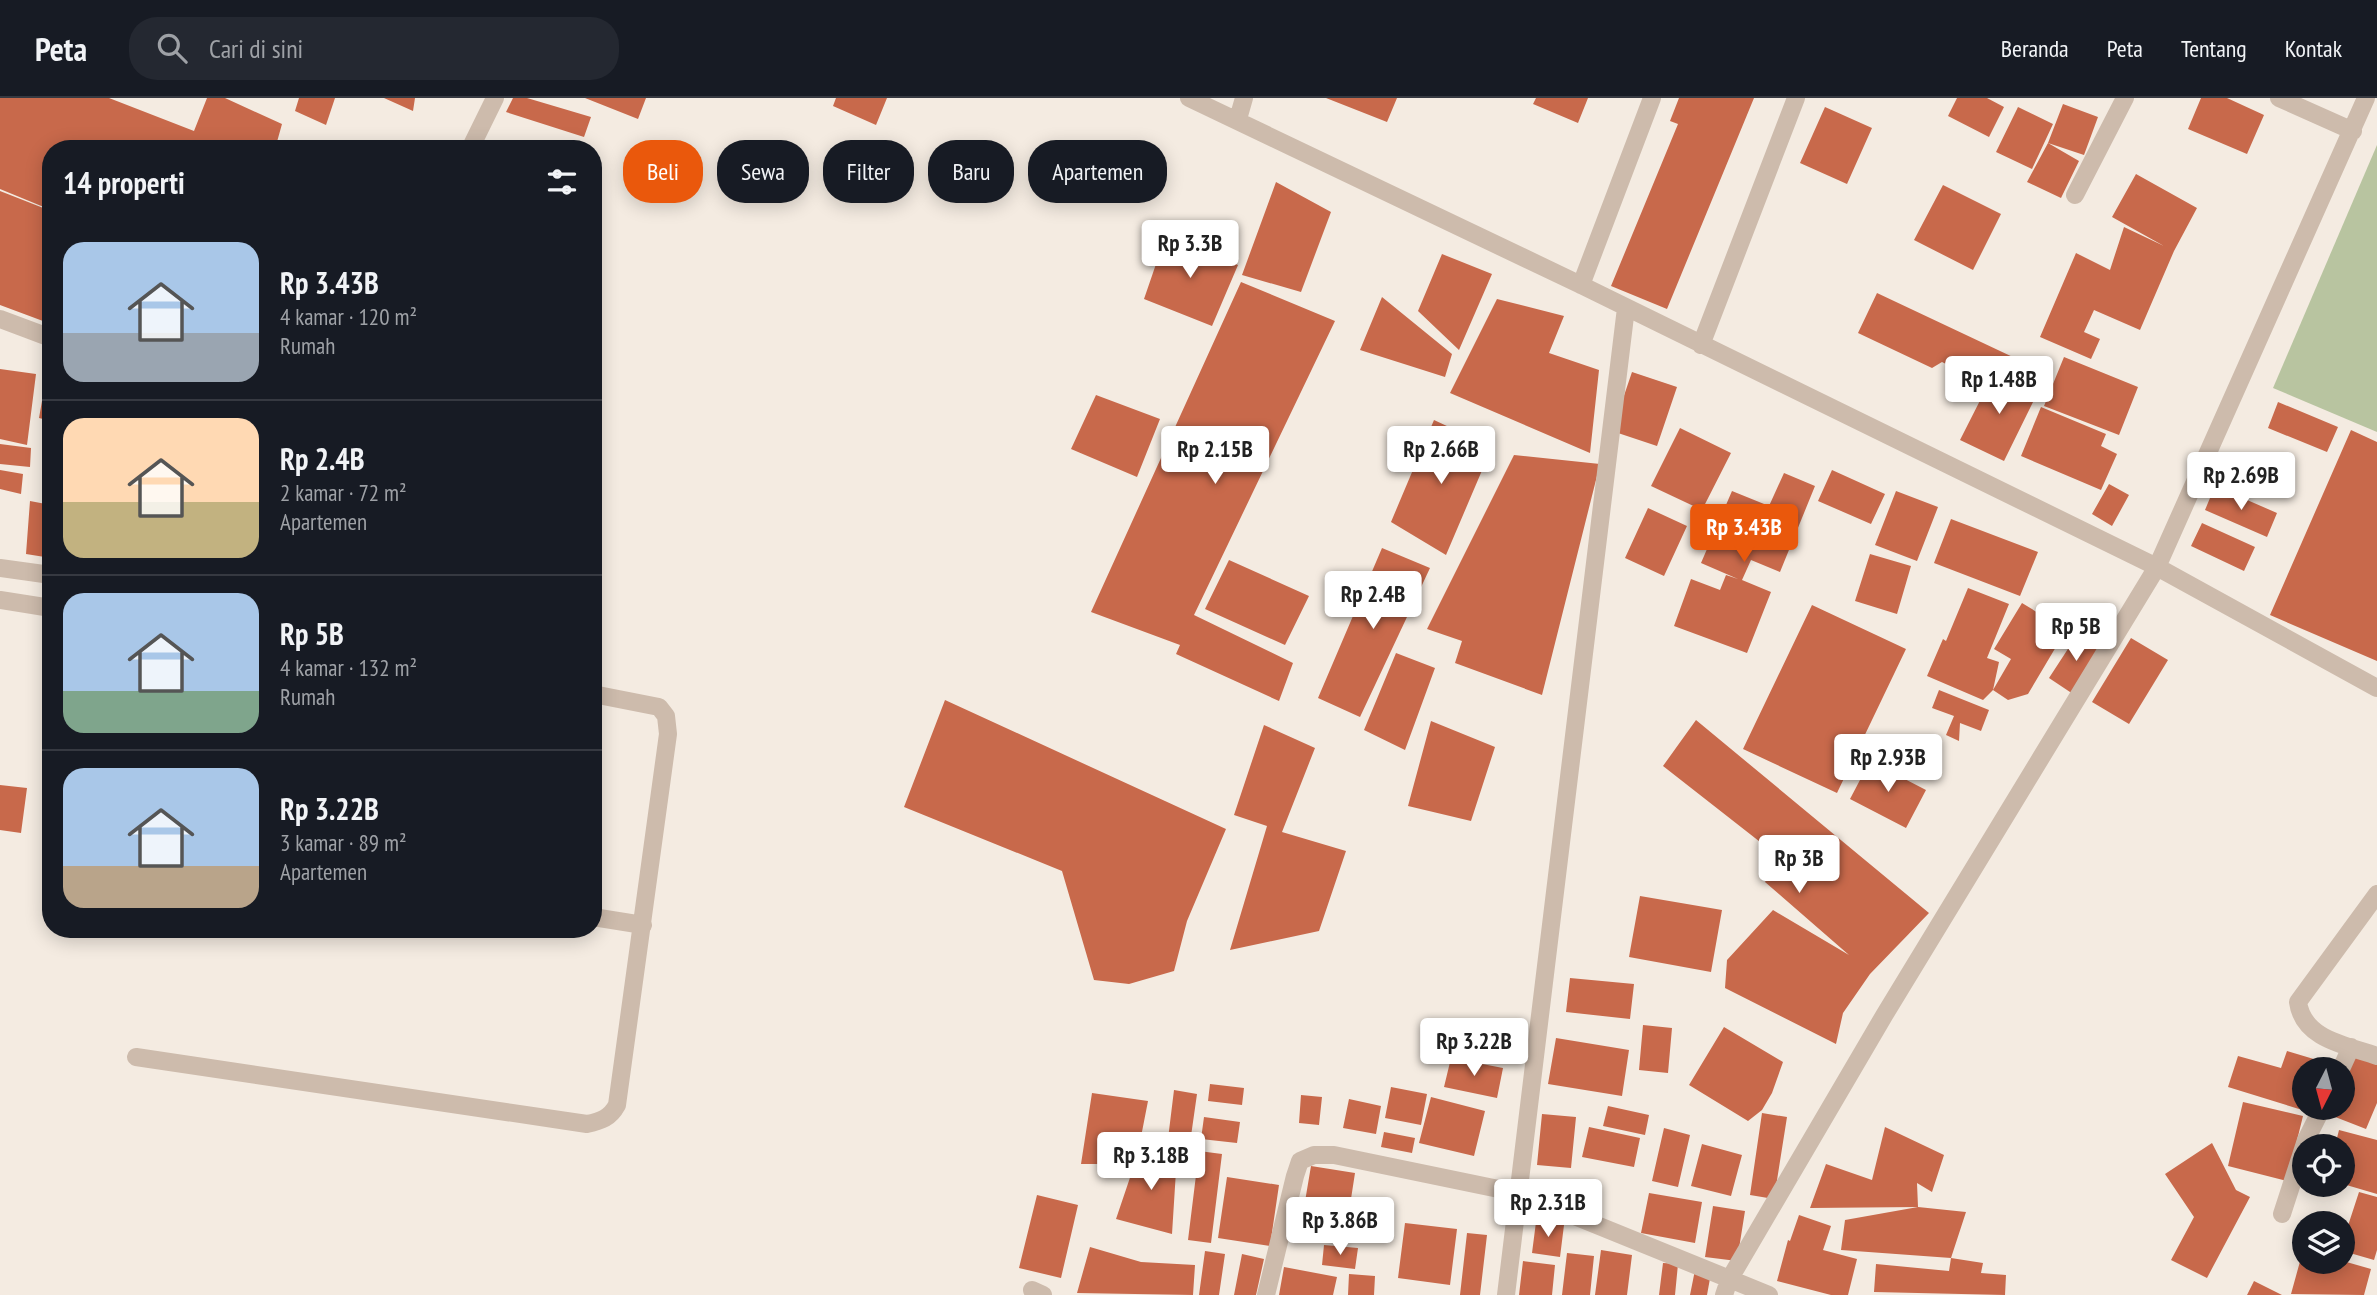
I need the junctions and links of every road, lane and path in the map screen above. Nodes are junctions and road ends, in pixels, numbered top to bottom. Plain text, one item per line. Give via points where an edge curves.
1 (495, 98) edge
2 (1189, 98) edge
3 (1244, 98) edge
4 (1652, 98) edge
5 (1796, 98) edge
6 (2125, 98) edge
7 (2279, 98) edge
8 (2366, 98) edge
9 (1238, 119) junction
10 (2353, 131) junction
11 (474, 140) edge
12 (2075, 195) dead end
13 (1581, 285) junction
14 (1626, 308) junction
15 (0, 319) edge
16 (42, 335) edge
17 (1701, 345) junction
18 (2157, 567) junction
19 (0, 568) edge
20 (42, 574) edge
21 (0, 600) edge
22 (42, 607) edge
23 (2377, 688) edge
24 (602, 695) edge
25 (2377, 894) edge
26 (602, 918) edge
27 (643, 925) junction
28 (2351, 1047) junction
29 (136, 1056) dead end
30 (2377, 1056) edge
31 (2346, 1057) edge
32 (2316, 1120) edge
33 (1518, 1193) junction
34 (2281, 1214) dead end
35 (1727, 1287) edge
36 (1266, 1295) edge
37 (1506, 1295) edge
38 (1769, 1295) edge

1 - 11 street
2 - 9 street
3 - 9 street
4 - 13 street
5 - 17 street
6 - 12 street
7 - 10 street
8 - 10 street
9 - 13 street
10 - 18 street
13 - 14 street
14 - 17 street
14 - 33 street
15 - 16 street
17 - 18 street
18 - 23 street
18 - 35 street via 1885,1014
19 - 20 street
21 - 22 street
24 - 27 street via 645,702 659,707 666,716 668,734
25 - 28 street via 2298,1002 2300,1017 2310,1031
26 - 27 street
27 - 29 street via 617,1105 603,1120 587,1124
28 - 30 street
28 - 31 street
32 - 34 street
33 - 35 street
33 - 36 street via 1334,1155 1314,1155 1300,1161
33 - 37 street
35 - 38 street

